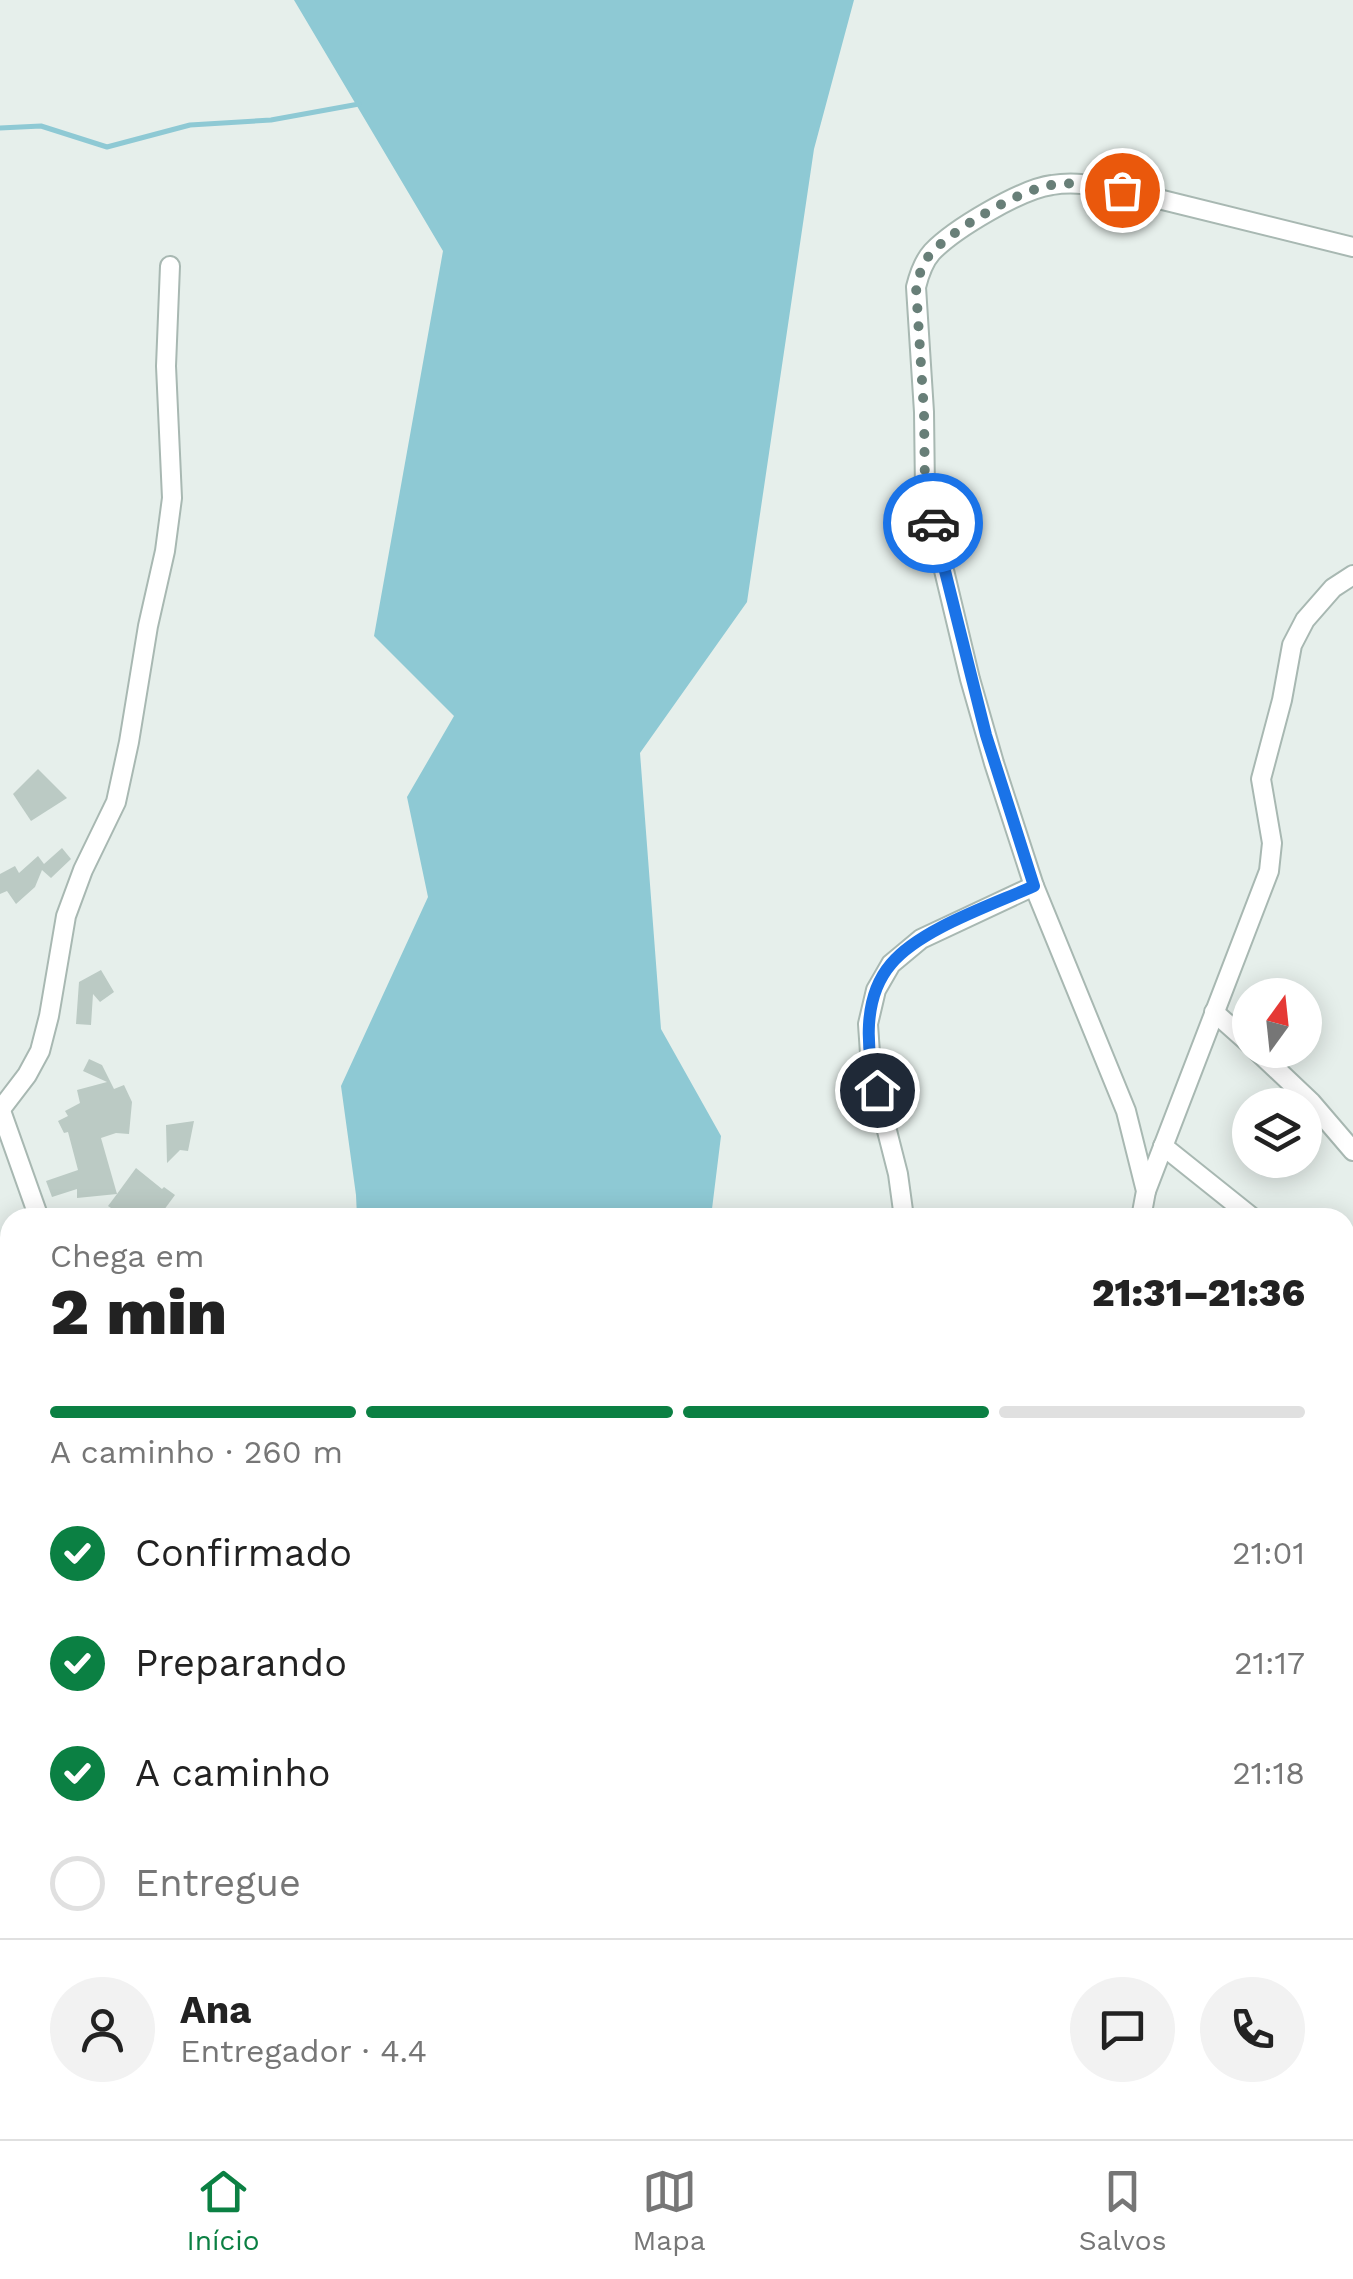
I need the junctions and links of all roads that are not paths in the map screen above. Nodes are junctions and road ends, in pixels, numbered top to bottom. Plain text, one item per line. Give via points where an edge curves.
1 (1353, 247) edge
2 (170, 266) dead end
3 (1353, 574) edge
4 (1034, 886) junction
5 (1214, 1012) junction
6 (1232, 1028) edge
7 (1275, 1068) edge
8 (0, 1109) edge
9 (1163, 1146) junction
10 (1353, 1150) edge
11 (1146, 1191) junction
12 (35, 1208) edge
13 (903, 1208) edge
14 (1143, 1208) edge
15 (1241, 1208) edge

1 - 4 street via 1122,190 1050,185 962,227 920,270 925,491 975,696
2 - 8 street via 172,498 129,742 116,802 66,916 40,1052
3 - 5 street via 1304,620 1292,645 1262,779 1272,843 1269,871
4 - 11 street via 1126,1111
4 - 13 street via 921,939 891,964 876,990 868,1024 870,1068
5 - 6 street
5 - 9 street
7 - 10 street
8 - 12 street
9 - 11 street
9 - 15 street
11 - 14 street

